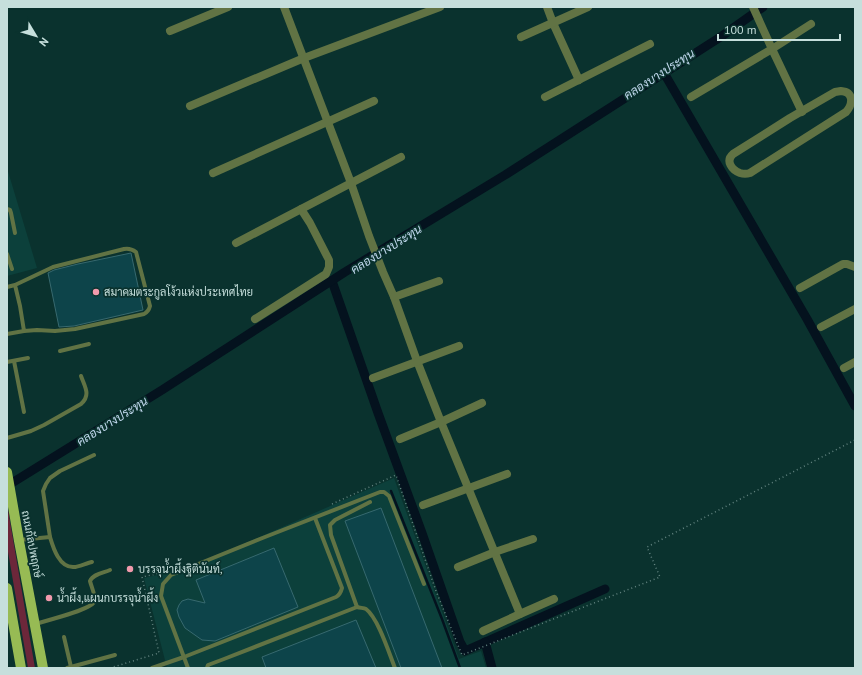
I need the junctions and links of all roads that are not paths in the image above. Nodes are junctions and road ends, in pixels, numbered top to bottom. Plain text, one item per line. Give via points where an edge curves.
1 (228, 7) edge
2 (284, 7) edge
3 (440, 7) edge
4 (547, 7) edge
5 (588, 7) edge
6 (753, 7) edge
7 (553, 23) junction
8 (811, 24) dead end
9 (170, 31) dead end
10 (521, 37) dead end
11 (650, 44) dead end
12 (772, 50) junction
13 (304, 58) junction
14 (579, 80) junction
15 (545, 97) dead end
16 (691, 97) dead end
17 (374, 101) dead end
18 (190, 106) dead end
19 (802, 112) junction
20 (328, 122) junction
21 (401, 157) dead end
22 (213, 173) dead end
23 (351, 183) junction
24 (7, 209) edge
25 (301, 209) junction
26 (15, 234) dead end
27 (236, 243) dead end
28 (7, 254) edge
29 (855, 267) edge
30 (12, 269) dead end
31 (439, 281) dead end
32 (15, 285) junction
33 (7, 287) edge
34 (800, 288) dead end
35 (394, 297) junction
36 (855, 309) edge
37 (256, 319) dead end
38 (822, 327) dead end
39 (24, 331) junction
40 (7, 334) edge
41 (89, 344) dead end
42 (459, 346) dead end
43 (60, 351) dead end
44 (28, 358) dead end
45 (14, 360) junction
46 (417, 361) junction
47 (7, 362) edge
48 (855, 362) edge
49 (844, 368) dead end
50 (81, 376) dead end
51 (374, 378) dead end
52 (482, 403) dead end
53 (24, 412) dead end
54 (441, 422) junction
55 (7, 438) edge
56 (400, 439) dead end
57 (94, 456) dead end
58 (7, 474) edge
59 (507, 474) dead end
60 (468, 488) junction
61 (370, 502) dead end
62 (423, 506) dead end
63 (315, 518) junction
64 (50, 537) junction
65 (533, 539) dead end
66 (19, 540) junction
67 (495, 552) junction
68 (92, 562) dead end
69 (458, 567) dead end
70 (110, 570) dead end
71 (424, 584) dead end
72 (7, 588) edge
73 (554, 599) dead end
74 (357, 607) junction
75 (520, 614) junction
76 (35, 624) junction
77 (483, 631) dead end
78 (64, 638) dead end
79 (115, 655) dead end
80 (184, 657) junction
81 (69, 667) edge
82 (21, 668) edge
83 (43, 668) edge
84 (152, 668) edge
85 (188, 668) edge
86 (207, 668) edge
87 (395, 668) edge

1 - 9 street
2 - 13 street
3 - 13 street
4 - 7 street
5 - 7 street
6 - 12 street
7 - 10 street
7 - 14 street
8 - 12 street
11 - 14 street
12 - 16 street
12 - 19 street
13 - 18 street
13 - 20 street
14 - 15 street
17 - 20 street
19 - 19 street via 733,154 729,161 734,170 741,174 750,173 846,112 850,108 851,100 845,91 835,92
20 - 22 street
20 - 23 street
21 - 23 street
23 - 25 street
23 - 35 street
24 - 26 lane via 12,213
25 - 27 street
25 - 37 street via 330,260 329,267 326,274
28 - 30 lane
29 - 34 street via 843,264
31 - 35 street
32 - 33 lane
32 - 39 lane
32 - 39 lane via 53,267 129,248 136,252 150,306 150,310 144,314 88,327 64,331
35 - 46 street
36 - 38 street
39 - 40 lane
41 - 43 lane
42 - 46 street
44 - 45 lane
45 - 47 lane
45 - 53 lane
46 - 51 street
46 - 54 street
48 - 49 street
50 - 55 lane via 87,396 81,404 31,432
52 - 54 street
54 - 56 street
54 - 60 street
57 - 64 lane via 60,471 46,484 43,491
58 - 66 main road, ถนนกัลปพฤกษ์
59 - 60 street
60 - 62 street
60 - 67 street
61 - 74 lane via 330,525 331,535
63 - 71 lane via 380,492 387,493
63 - 80 lane via 167,579 163,584 161,596
63 - 80 lane via 342,588 339,595
64 - 66 lane
64 - 68 lane via 54,550 67,566 74,568
65 - 67 street
66 - 76 main road, ถนนกัลปพฤกษ์
67 - 69 street
67 - 75 street
70 - 76 lane via 91,578 95,598 91,606
72 - 82 main road
73 - 75 street
74 - 86 lane via 224,658 208,665
74 - 87 lane via 365,608 372,614
75 - 77 street
76 - 83 main road, ถนนกัลปพฤกษ์
78 - 81 lane
79 - 81 lane
80 - 84 lane
80 - 85 lane

